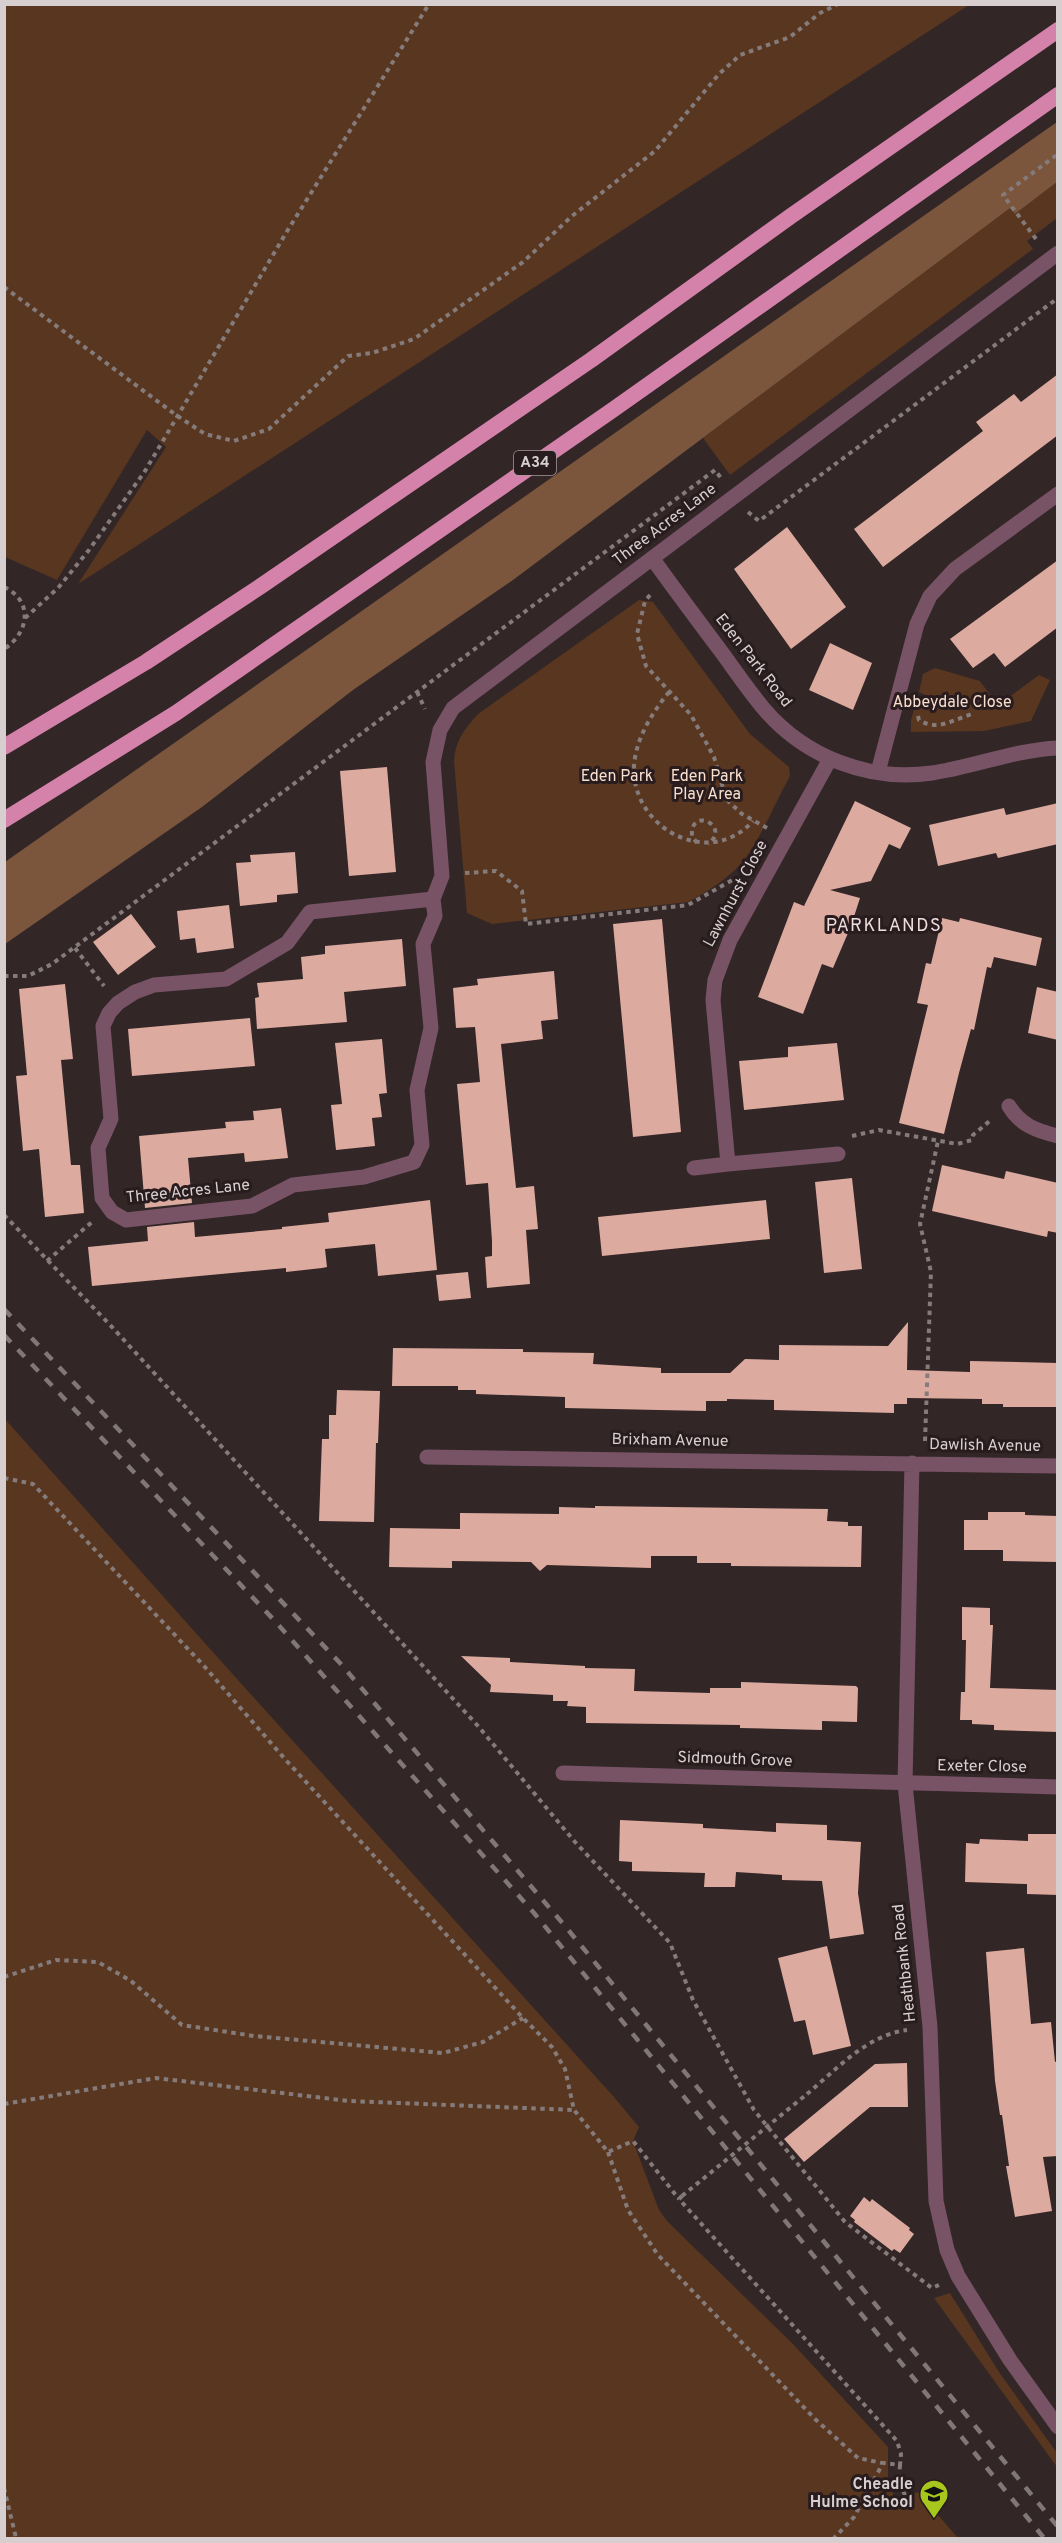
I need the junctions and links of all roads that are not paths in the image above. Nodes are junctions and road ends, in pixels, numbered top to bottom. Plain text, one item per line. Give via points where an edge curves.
1 (1058, 30) edge
2 (1058, 95) edge
3 (1058, 254) edge
4 (1058, 494) edge
5 (652, 558) junction
6 (4, 747) edge
7 (1058, 748) edge
8 (830, 759) junction
9 (878, 772) junction
10 (4, 819) edge
11 (433, 899) junction
12 (1009, 1106) road end
13 (1058, 1136) edge
14 (838, 1154) road end
15 (728, 1164) junction
16 (694, 1168) dead end
17 (427, 1457) dead end
18 (918, 1463) junction
19 (1058, 1466) edge
20 (563, 1773) dead end
21 (905, 1784) junction
22 (1058, 1787) edge
23 (1058, 2427) edge

1 - 6 highway via 591,360 261,586 146,662
2 - 10 highway, A34 via 176,712
3 - 5 street, Three Acres Lane
4 - 9 street via 955,570 930,596 917,624
5 - 8 street, Eden Park Road via 764,709 796,739
5 - 11 street, Three Acres Lane via 462,699 444,722 433,762 442,876
7 - 9 street, Eden Park Road via 932,773
8 - 9 street, Eden Park Road
8 - 15 street, Lawnhurst Close via 730,940 715,980 713,1000
11 - 11 street, Three Acres Lane via 435,916 423,944 431,1028 417,1090 422,1145 414,1162 364,1177 293,1185 252,1206 126,1220 112,1212 102,1198 98,1149 111,1119 103,1026 118,1003 154,985 226,979 287,943 310,912
12 - 13 street via 1016,1118 1030,1127
14 - 15 street
15 - 16 street
17 - 18 street, Brixham Avenue
18 - 19 street, Dawlish Avenue
18 - 21 street, Heathbank Road
20 - 21 street, Sidmouth Grove
21 - 22 street, Exeter Close
21 - 23 street, Heathbank Road via 930,2027 940,2227 970,2297

